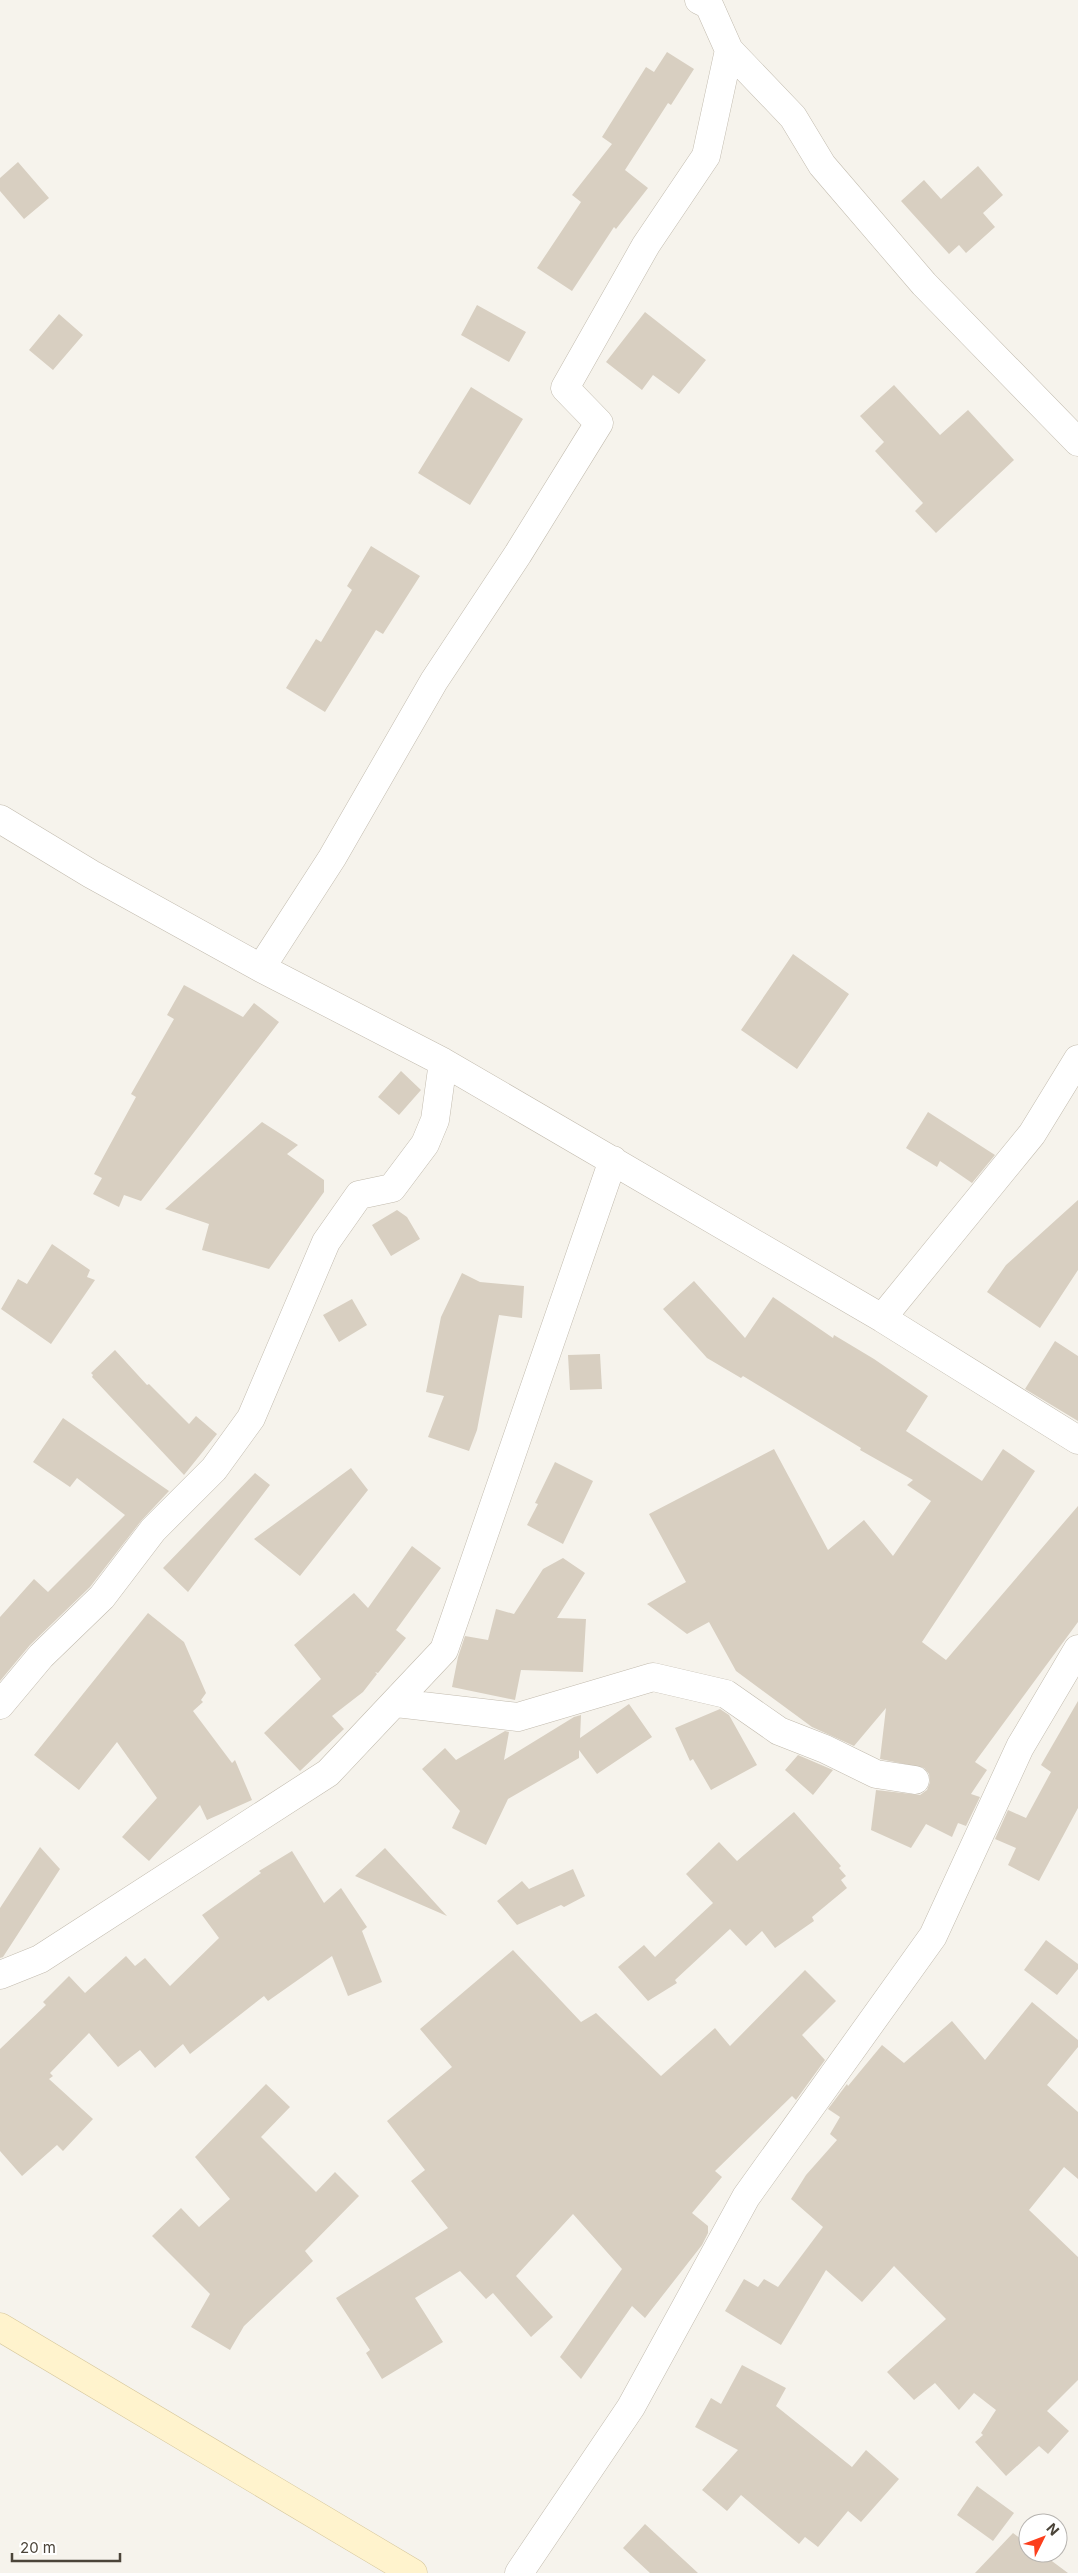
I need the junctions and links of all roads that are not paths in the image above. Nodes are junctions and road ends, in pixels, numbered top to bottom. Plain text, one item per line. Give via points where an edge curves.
1 (699, 0) edge
2 (729, 50) junction
3 (1078, 442) edge
4 (0, 819) edge
5 (261, 968) junction
6 (1078, 1059) edge
7 (443, 1062) junction
8 (613, 1160) junction
9 (882, 1318) junction
10 (1078, 1440) edge
11 (1078, 1649) edge
12 (396, 1703) junction
13 (0, 1704) edge
14 (915, 1780) dead end
15 (0, 1975) edge
16 (0, 2327) edge
17 (414, 2573) edge
18 (520, 2573) edge

1 - 2 street via 708,5
2 - 3 street via 793,117 822,165 924,284
2 - 5 street via 706,156 646,245 565,388 599,423 434,681 332,858
4 - 5 street via 91,874
5 - 7 street
6 - 9 street via 1032,1134
7 - 8 street
7 - 13 street via 435,1120 425,1144 392,1188 359,1194 326,1242 251,1418 214,1469 153,1530 102,1597 41,1656
8 - 9 street
8 - 12 street via 444,1650
9 - 10 street
11 - 18 street via 1020,1747 932,1936 746,2197 631,2407
12 - 14 street via 518,1717 653,1677 726,1694 779,1731 876,1774
12 - 15 street via 328,1773 40,1958
16 - 17 main road

